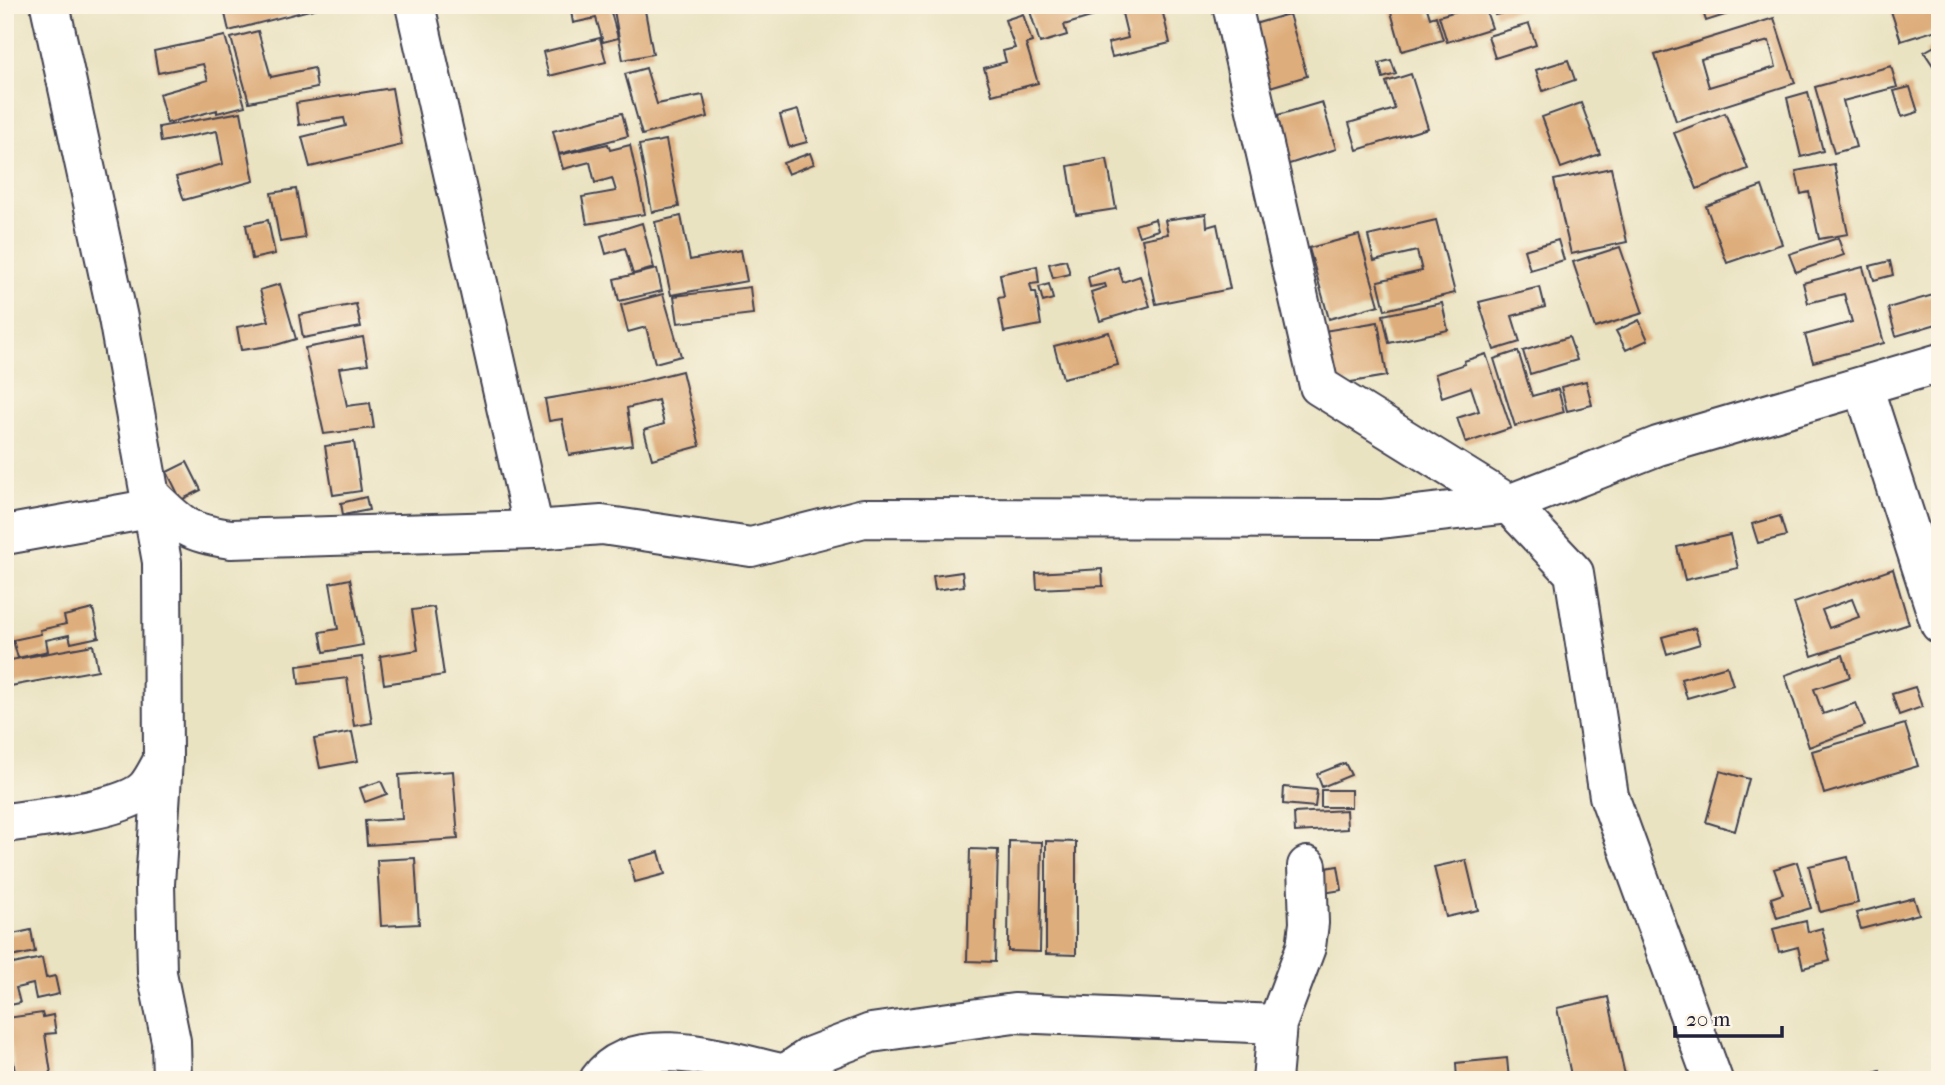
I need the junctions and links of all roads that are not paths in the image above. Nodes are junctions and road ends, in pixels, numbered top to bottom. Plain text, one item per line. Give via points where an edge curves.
1 (50, 5) edge
2 (415, 5) edge
3 (1232, 5) edge
4 (1940, 363) edge
5 (1863, 386) junction
6 (153, 502) junction
7 (1509, 504) junction
8 (534, 530) junction
9 (5, 535) edge
10 (1940, 624) edge
11 (163, 760) junction
12 (5, 823) edge
13 (1307, 866) dead end
14 (1277, 1024) junction
15 (782, 1077) edge
16 (172, 1080) edge
17 (599, 1080) edge
18 (1272, 1080) edge
19 (1713, 1080) edge

1 - 6 street
2 - 8 street
3 - 7 street via 1318,386
4 - 5 street
5 - 7 street via 1658,446
5 - 10 street
6 - 8 street via 187,528 231,539
6 - 9 street
6 - 11 street via 162,562
7 - 8 street via 1381,519 864,517 751,547 602,525
7 - 19 street via 1573,573 1609,796
11 - 12 street via 146,787 132,798
11 - 16 street via 155,884 157,973 171,1041
13 - 14 street via 1310,923 1306,947
14 - 15 street via 1014,1013 871,1033 811,1056
14 - 18 street
15 - 17 street via 681,1052 648,1051 623,1059

